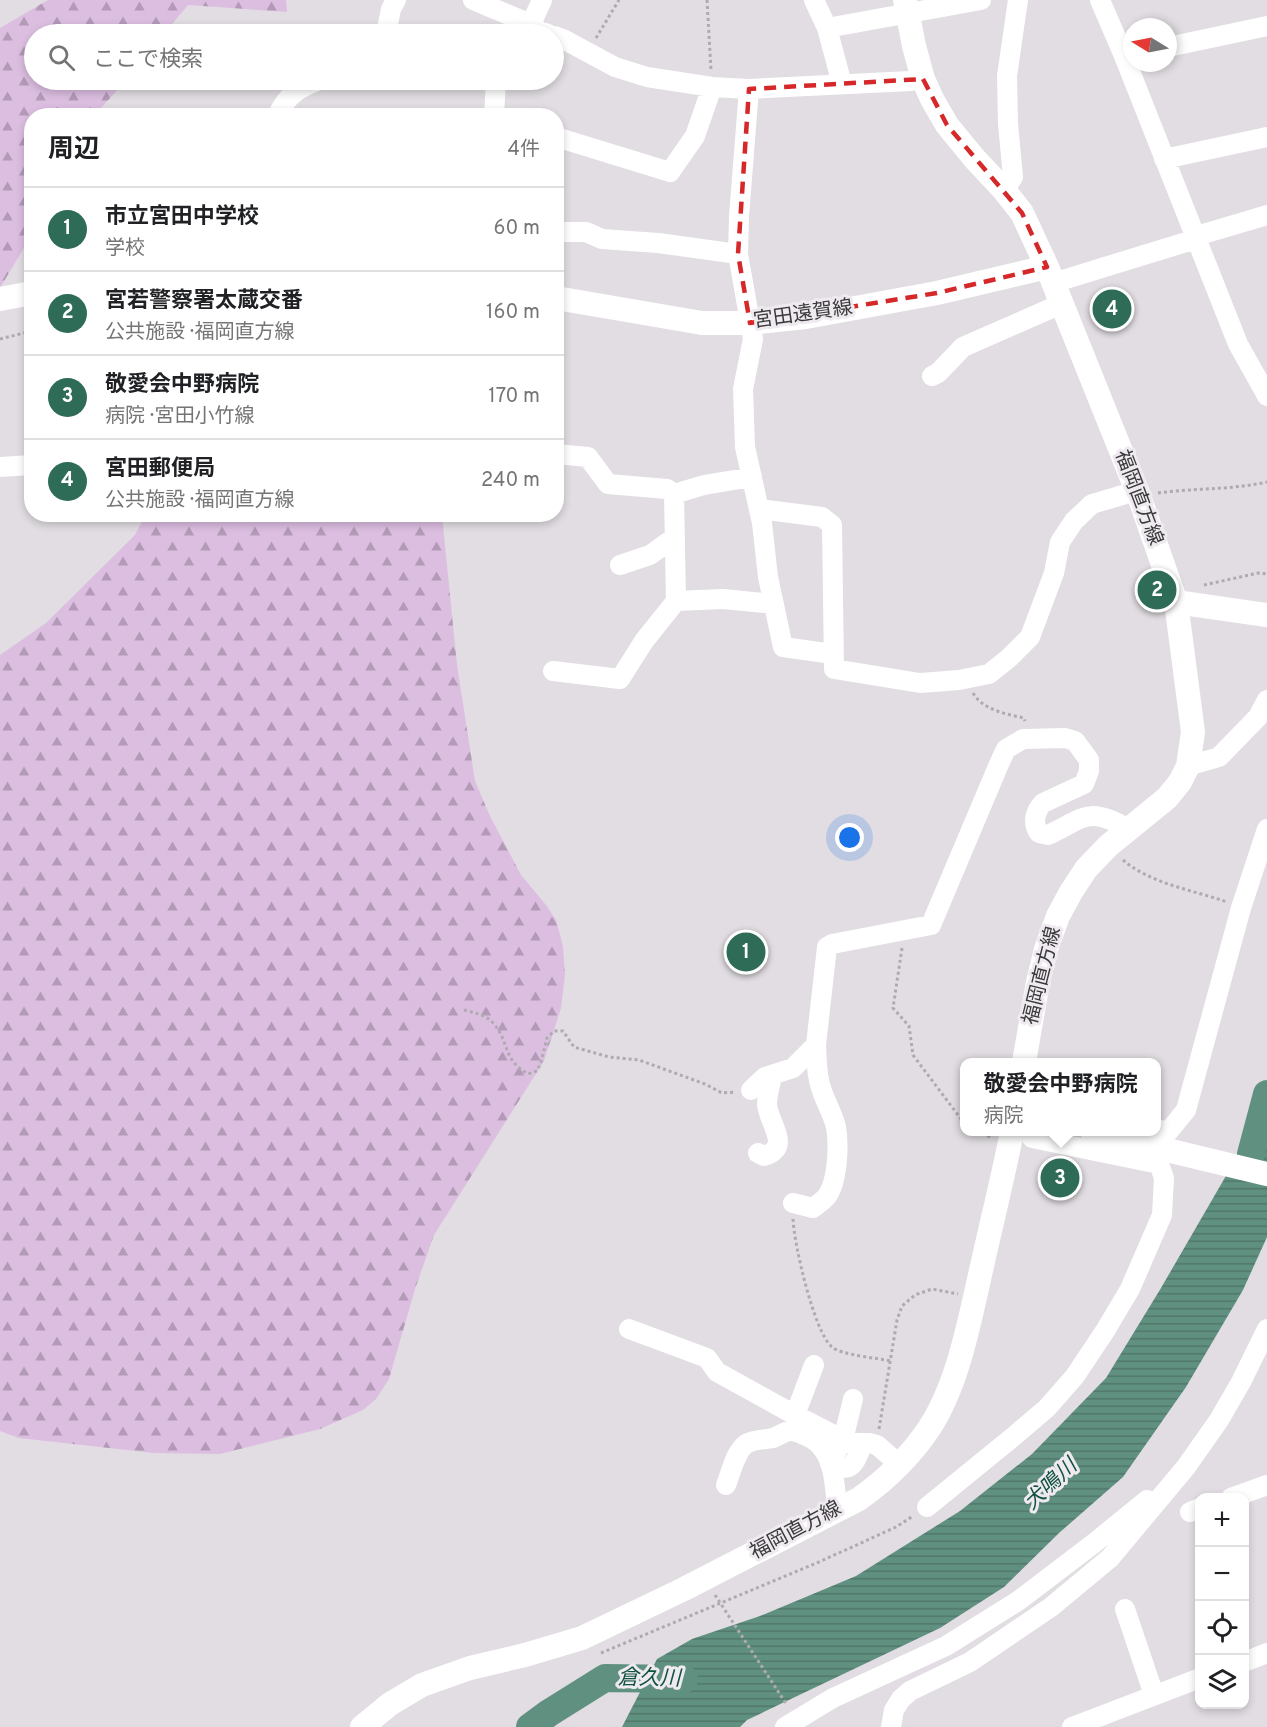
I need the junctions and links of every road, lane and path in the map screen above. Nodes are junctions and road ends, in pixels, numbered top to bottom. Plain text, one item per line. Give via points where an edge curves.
1 (396, 0) edge
2 (474, 0) edge
3 (542, 0) edge
4 (619, 0) edge
5 (707, 0) edge
6 (814, 0) edge
7 (981, 0) edge
8 (1018, 0) edge
9 (1100, 0) edge
10 (907, 7) edge
11 (388, 24) edge
12 (524, 24) edge
13 (540, 24) edge
14 (1267, 26) edge
15 (827, 28) junction
16 (564, 42) edge
17 (1123, 45) edge
18 (1177, 45) edge
19 (587, 52) junction
20 (1134, 72) edge
21 (924, 79) junction
22 (842, 84) junction
23 (712, 87) junction
24 (749, 88) junction
25 (295, 90) edge
26 (495, 90) edge
27 (281, 108) edge
28 (494, 108) edge
29 (1267, 137) edge
30 (564, 139) edge
31 (1164, 159) junction
32 (1004, 189) junction
33 (1267, 215) edge
34 (564, 232) edge
35 (1196, 239) junction
36 (738, 254) junction
37 (1054, 284) junction
38 (24, 294) edge
39 (0, 298) edge
40 (564, 299) edge
41 (750, 323) junction
42 (24, 333) edge
43 (0, 339) edge
44 (932, 376) dead end
45 (1267, 396) edge
46 (564, 455) edge
47 (24, 466) edge
48 (0, 467) edge
49 (752, 477) junction
50 (1267, 482) edge
51 (1137, 493) junction
52 (674, 494) junction
53 (759, 509) junction
54 (675, 537) junction
55 (620, 565) dead end
56 (1267, 574) edge
57 (1174, 597) junction
58 (676, 601) junction
59 (774, 604) junction
60 (1267, 615) edge
61 (833, 654) junction
62 (553, 671) dead end
63 (964, 679) junction
64 (1267, 700) edge
65 (1029, 738) junction
66 (1188, 766) junction
67 (1129, 829) junction
68 (1267, 829) edge
69 (1108, 846) junction
70 (1241, 908) junction
71 (905, 930) junction
72 (464, 1010) dead end
73 (816, 1045) junction
74 (1025, 1058) edge
75 (772, 1075) junction
76 (752, 1090) joint
77 (960, 1118) edge
78 (1161, 1131) edge
79 (1011, 1136) edge
80 (1031, 1136) edge
81 (1112, 1136) edge
82 (758, 1153) dead end
83 (1267, 1174) edge
84 (793, 1203) joint
85 (974, 1298) junction
86 (629, 1329) dead end
87 (1267, 1329) edge
88 (891, 1360) junction
89 (814, 1365) dead end
90 (853, 1399) dead end
91 (795, 1415) junction
92 (843, 1440) junction
93 (870, 1444) junction
94 (832, 1465) junction
95 (900, 1465) junction
96 (1186, 1467) junction
97 (726, 1485) dead end
98 (1267, 1485) edge
99 (1243, 1493) edge
100 (927, 1506) joint
101 (837, 1510) junction
102 (716, 1597) dead end
103 (1125, 1608) dead end
104 (1267, 1653) edge
105 (598, 1654) dead end
106 (1249, 1660) edge
107 (1195, 1680) edge
108 (1154, 1695) junction
109 (788, 1707) dead end
110 (362, 1727) edge
111 (785, 1727) edge
112 (891, 1727) edge
113 (1072, 1727) edge

1 - 11 street
2 - 12 street
3 - 13 street
4 - 19 path
5 - 23 path
6 - 15 street
7 - 10 street
8 - 32 street via 1007,76 1013,177
9 - 17 street
10 - 15 street
10 - 21 main road, 福岡直方線
14 - 18 street
15 - 22 street
16 - 19 street
19 - 23 street via 615,67 647,77
20 - 31 street
21 - 22 street
21 - 32 main road, 福岡直方線 via 947,125
22 - 24 street
23 - 24 street
23 - 30 street via 695,136 670,172
24 - 36 street
25 - 27 street
26 - 28 street
29 - 31 street
31 - 35 street
32 - 37 main road, 福岡直方線 via 1022,213
33 - 35 street
34 - 36 street
35 - 37 street
35 - 45 street via 1238,344
36 - 41 street
37 - 41 main road, 宮田遠賀線 via 915,297
37 - 44 street via 963,347
37 - 51 main road, 福岡直方線
38 - 39 main road
40 - 41 main road, 宮田遠賀線 via 702,323
41 - 49 street via 753,339 743,389 745,447
42 - 43 path
46 - 52 street via 588,457 609,484 667,489
47 - 48 street
49 - 52 street
49 - 53 street
50 - 51 path
51 - 57 main road, 福岡直方線
51 - 63 street via 1092,504 1074,521 1060,542 1054,573 1030,637 989,674
52 - 54 street
53 - 59 street
53 - 61 street via 822,517 832,525
54 - 55 street via 650,555
54 - 58 street
56 - 57 path via 1258,573
57 - 60 main road
57 - 66 main road, 福岡直方線 via 1193,732
58 - 59 street
58 - 62 street via 620,679
59 - 61 street via 783,647
61 - 63 street via 834,669 920,683
63 - 65 path via 977,701 1001,713 1024,718
64 - 66 street via 1258,717 1219,757
65 - 67 street via 1076,741 1089,760 1084,784 1038,808 1035,827 1039,833 1048,835 1092,815 1110,818
65 - 71 street via 1006,750 931,925
66 - 67 main road, 福岡直方線 via 1167,798
67 - 69 main road, 福岡直方線
68 - 70 street
69 - 70 path via 1136,871
69 - 74 main road, 福岡直方線 via 1086,869 1058,916 1038,982
70 - 78 street via 1186,1110 1168,1132
71 - 73 street via 827,947
71 - 77 path via 893,1008 909,1026 913,1054
72 - 76 path via 493,1023 518,1069 528,1074 537,1071 547,1038 554,1030 563,1031 574,1047 609,1057 639,1059 722,1093
73 - 75 street via 793,1068
73 - 84 street via 817,1074 838,1140 835,1176 828,1195 813,1209
75 - 76 street
75 - 82 street via 767,1104 778,1138 777,1148 772,1154
79 - 85 main road, 福岡直方線
80 - 100 street via 1159,1164 1164,1178 1162,1215 1130,1289 1075,1376 1030,1423
81 - 83 main road
84 - 88 path via 798,1257 822,1332 839,1351
85 - 88 path via 932,1289 915,1295 902,1306
85 - 95 main road, 福岡直方線 via 946,1397 931,1426
86 - 91 street via 707,1358 717,1372
87 - 96 street via 1219,1420
88 - 93 path
89 - 91 street
90 - 92 street
91 - 92 street
92 - 93 street
92 - 94 street
93 - 94 street via 848,1468
93 - 95 street
94 - 97 street via 819,1443 790,1431 745,1445
94 - 101 street
95 - 101 main road, 福岡直方線 via 879,1484
96 - 111 street via 1018,1601 946,1646 833,1698
96 - 112 street via 1110,1558 1051,1607 970,1662 910,1692 894,1710
98 - 99 street
100 - 105 path via 896,1527 819,1562
101 - 110 main road, 福岡直方線 via 582,1638 422,1685
102 - 109 path
103 - 108 street
104 - 106 street
107 - 108 street
108 - 113 street

